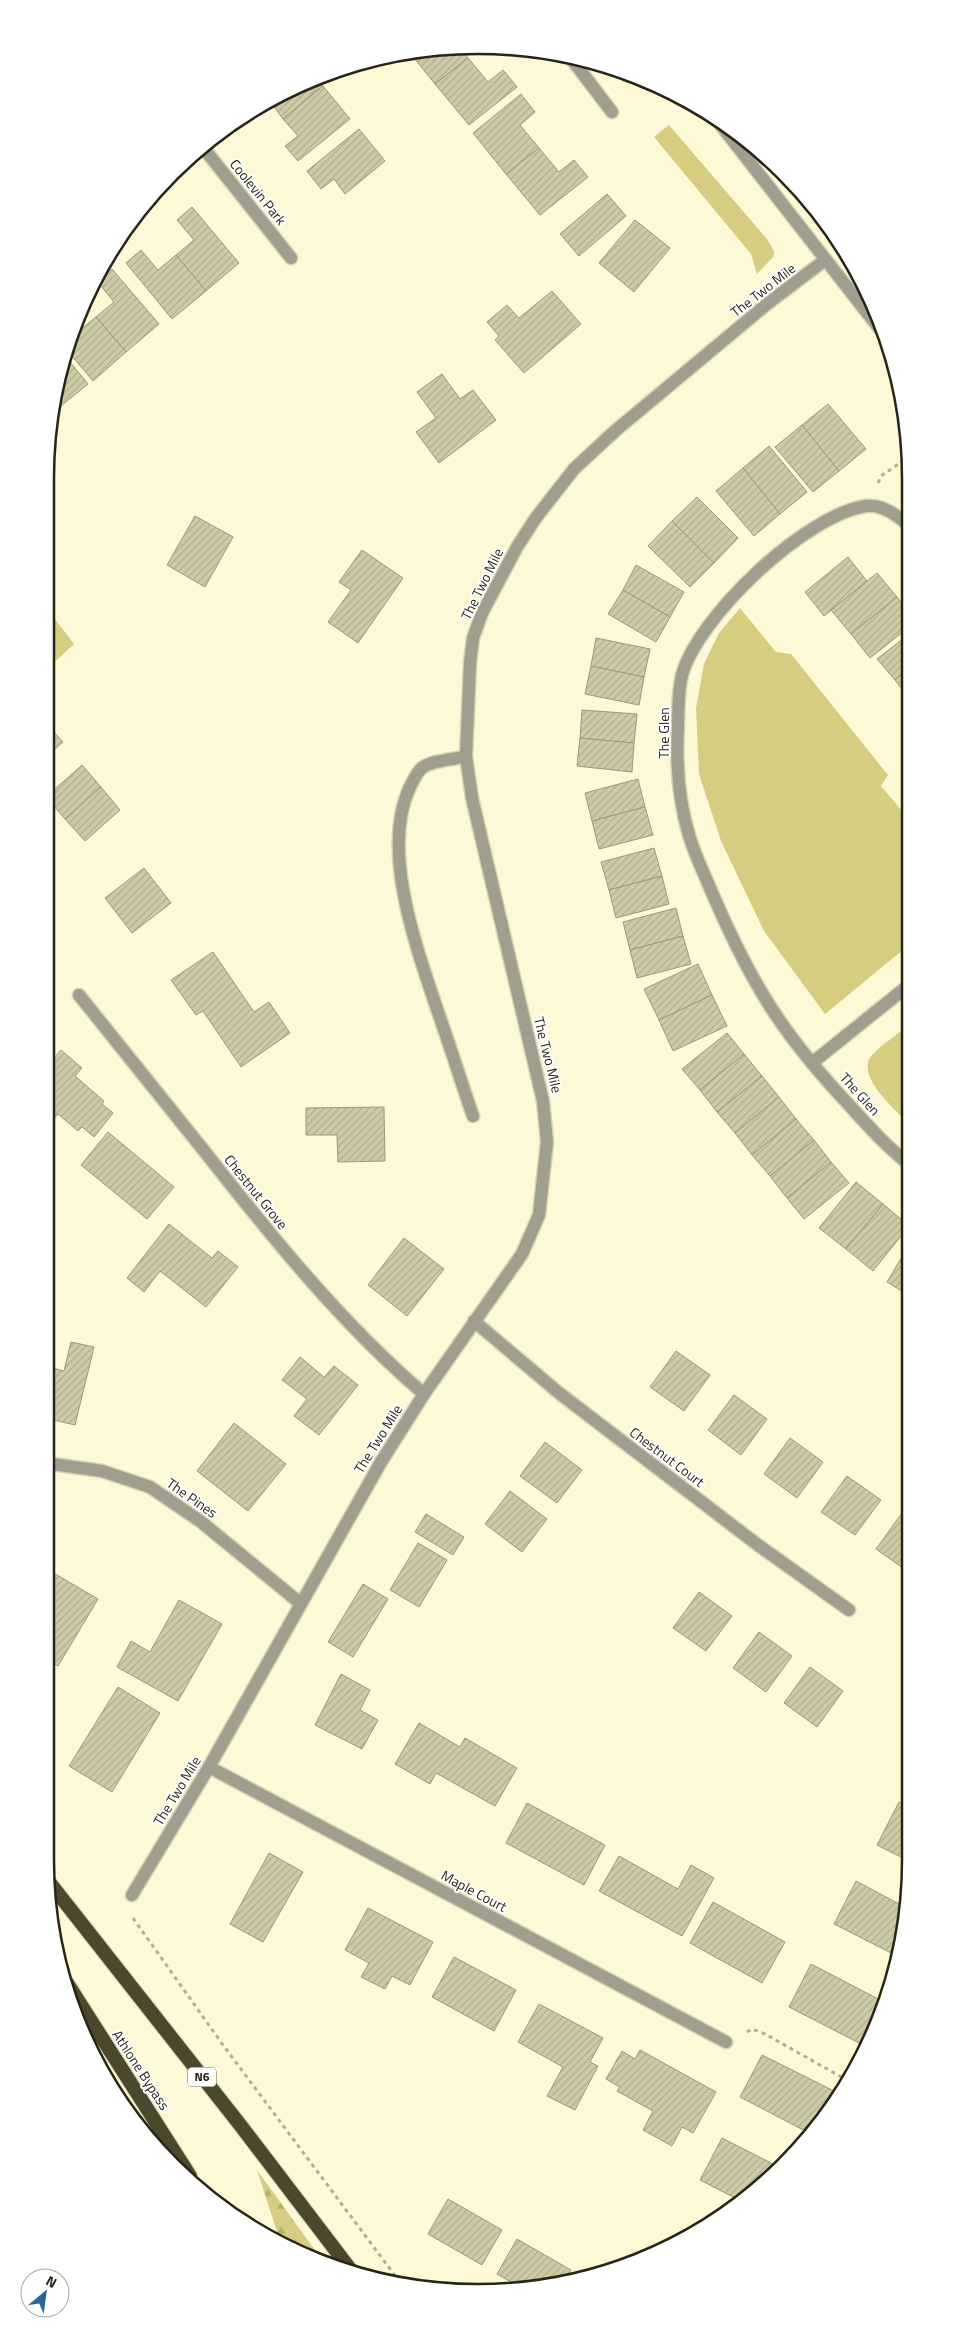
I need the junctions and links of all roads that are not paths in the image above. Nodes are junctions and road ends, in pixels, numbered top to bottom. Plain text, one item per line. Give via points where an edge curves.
1 (576, 65) edge
2 (612, 112) dead end
3 (729, 136) edge
4 (207, 152) edge
5 (291, 258) dead end
6 (825, 260) junction
7 (870, 317) edge
8 (902, 521) edge
9 (466, 756) junction
10 (902, 990) edge
11 (79, 995) dead end
12 (812, 1062) junction
13 (473, 1116) dead end
14 (902, 1158) edge
15 (474, 1320) junction
16 (424, 1394) junction
17 (54, 1464) edge
18 (300, 1603) junction
19 (849, 1610) dead end
20 (209, 1767) junction
21 (55, 1890) edge
22 (132, 1895) road end
23 (77, 1999) edge
24 (726, 2042) road end
25 (183, 2164) edge
26 (345, 2263) edge

1 - 2 street
3 - 6 street
4 - 5 street, Coolevin Park
6 - 7 street
6 - 9 street, The Two Mile via 767,304 615,431 574,470 535,519 499,579 473,638
8 - 12 street, The Glen via 884,508 866,506 829,520 765,564 733,594 710,622 683,674 678,701 679,769 689,835 720,910 761,992
9 - 13 street via 434,762 419,771 407,794 400,822 400,873 415,944
9 - 15 street, The Two Mile via 482,847 543,1101 547,1142 538,1215 522,1254
10 - 12 street
11 - 16 street, Chestnut Grove via 267,1231 333,1304
12 - 14 street, The Glen via 882,1142
15 - 16 street, The Two Mile
15 - 19 street, Chestnut Court via 559,1393
16 - 18 street, The Two Mile
17 - 18 street, The Pines via 102,1471 150,1487 200,1520
18 - 20 street, The Two Mile
20 - 22 street, The Two Mile
20 - 24 street, Maple Court
21 - 26 highway, N6
23 - 25 highway, Athlone Bypass

